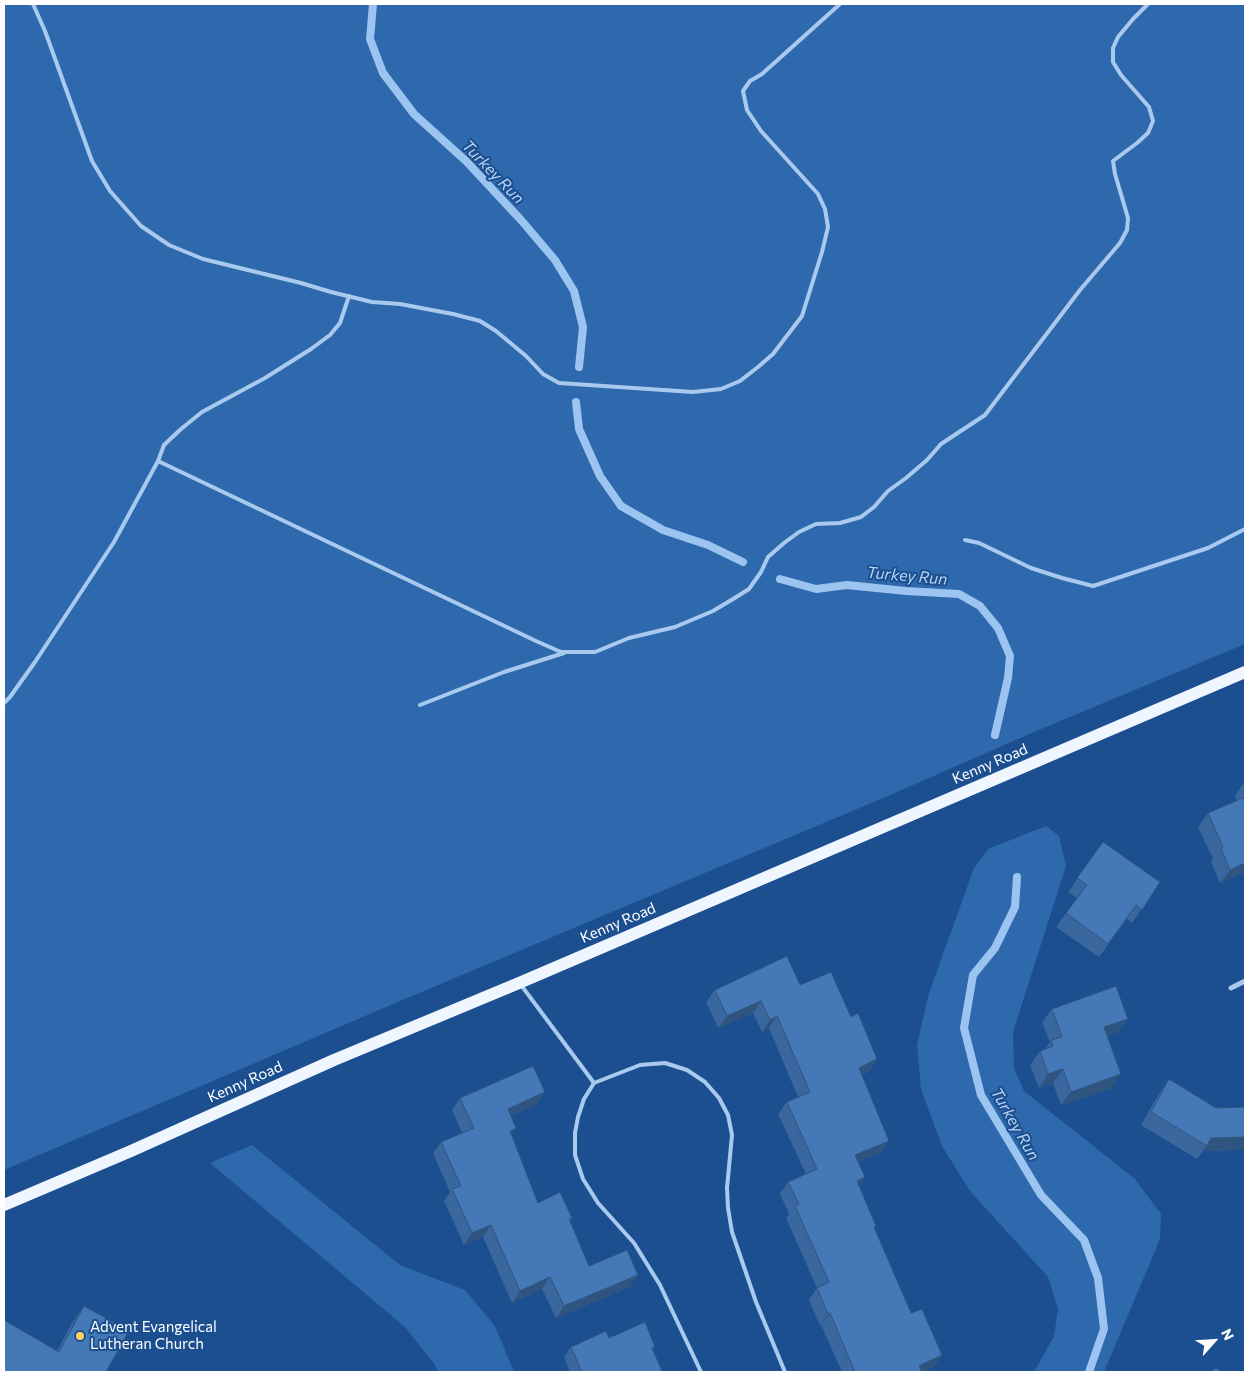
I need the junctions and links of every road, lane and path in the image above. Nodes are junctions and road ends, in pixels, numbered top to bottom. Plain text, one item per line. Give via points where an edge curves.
1 (33, 4) edge
2 (840, 4) edge
3 (1148, 4) edge
4 (349, 296) junction
5 (158, 461) junction
6 (1245, 529) edge
7 (965, 540) dead end
8 (569, 652) junction
9 (1245, 672) edge
10 (4, 703) edge
11 (420, 705) dead end
12 (1245, 982) edge
13 (519, 983) junction
14 (1231, 988) dead end
15 (594, 1084) junction
16 (4, 1205) edge
17 (701, 1372) edge
18 (785, 1372) edge

1 - 4 lane via 92,161 110,191 140,226 169,245 203,260
2 - 4 lane via 750,81 743,91 747,110 761,131 818,194 828,227 802,316 773,354 740,380 721,389 693,392 559,383 543,374 526,356 480,321
3 - 8 lane via 1118,37 1113,48 1113,62 1149,106 1153,121 1148,133 1113,161 1128,218 1127,230 1120,244 1080,290 985,416 941,444 861,517 840,523 816,524 799,532 768,557 749,588 713,611 675,627 629,638 595,652
4 - 5 lane via 340,323 330,335 265,378 202,412 164,445
5 - 8 lane via 536,641 561,652
5 - 10 lane via 114,542
6 - 7 lane via 1208,548 1093,586 1031,568
8 - 11 lane via 504,672
9 - 13 main road, Kenny Road
12 - 14 street
13 - 15 lane
13 - 16 main road, Kenny Road via 334,1060
15 - 17 lane via 584,1099 574,1133 575,1155 583,1179 598,1203 634,1243 660,1285
15 - 18 lane via 640,1065 665,1063 688,1070 719,1098 728,1115 732,1136 727,1188 732,1232

